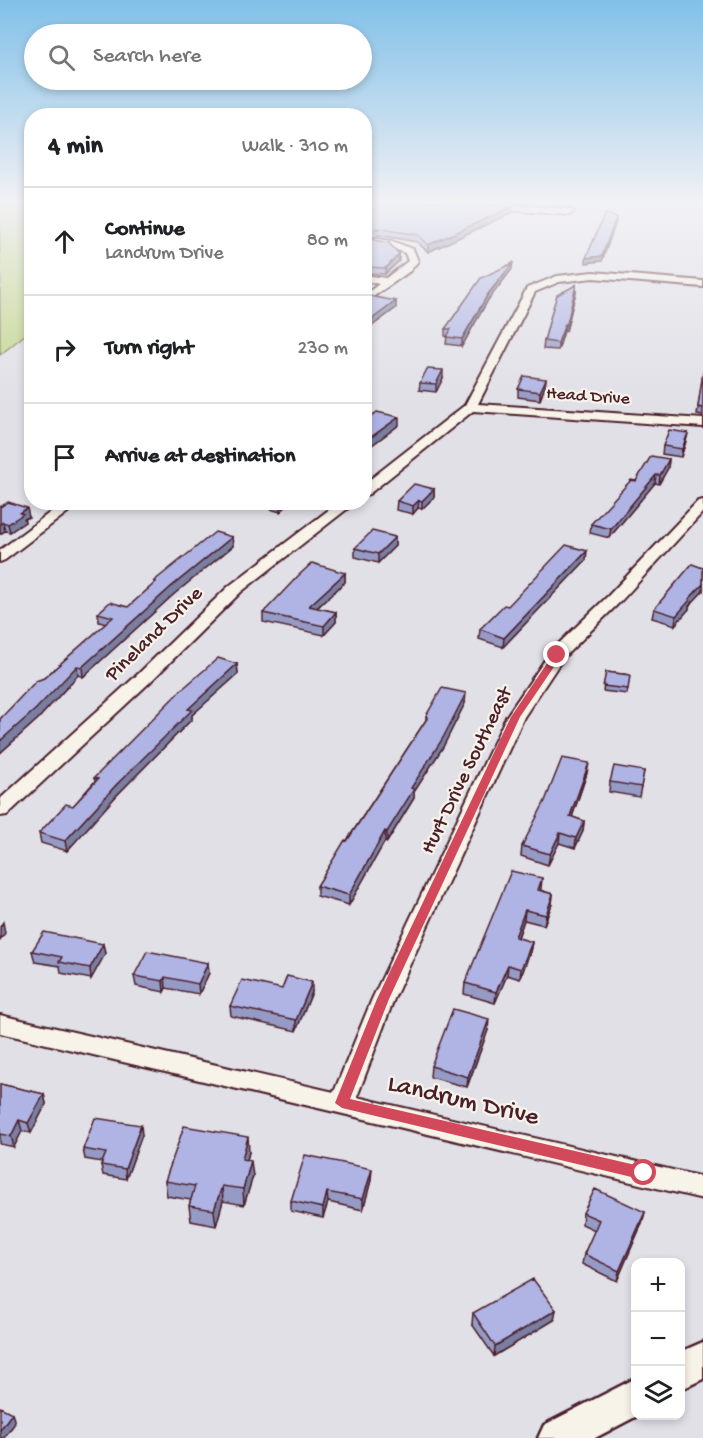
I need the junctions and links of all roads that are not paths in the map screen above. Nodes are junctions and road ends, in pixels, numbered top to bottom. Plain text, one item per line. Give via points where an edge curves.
1 (407, 268) edge
2 (372, 279) edge
3 (389, 282) junction
4 (703, 284) edge
5 (372, 294) edge
6 (470, 407) junction
7 (703, 423) edge
8 (372, 485) edge
9 (703, 504) edge
10 (63, 510) edge
11 (340, 510) edge
12 (0, 557) edge
13 (0, 810) edge
14 (0, 1024) edge
15 (342, 1103) junction
16 (703, 1188) edge
17 (703, 1360) edge
18 (685, 1370) edge
19 (631, 1399) edge
20 (557, 1438) edge

1 - 3 street
2 - 3 street
3 - 5 street
4 - 6 street via 593,275 557,279 531,290
6 - 7 street, Head Drive
6 - 8 street
9 - 15 street, Hurt Drive Southeast via 557,655 529,694 383,999
10 - 12 street
11 - 13 street, Pineland Drive via 236,589
14 - 15 street, Landrum Drive
15 - 16 street, Landrum Drive
17 - 18 street
19 - 20 street

